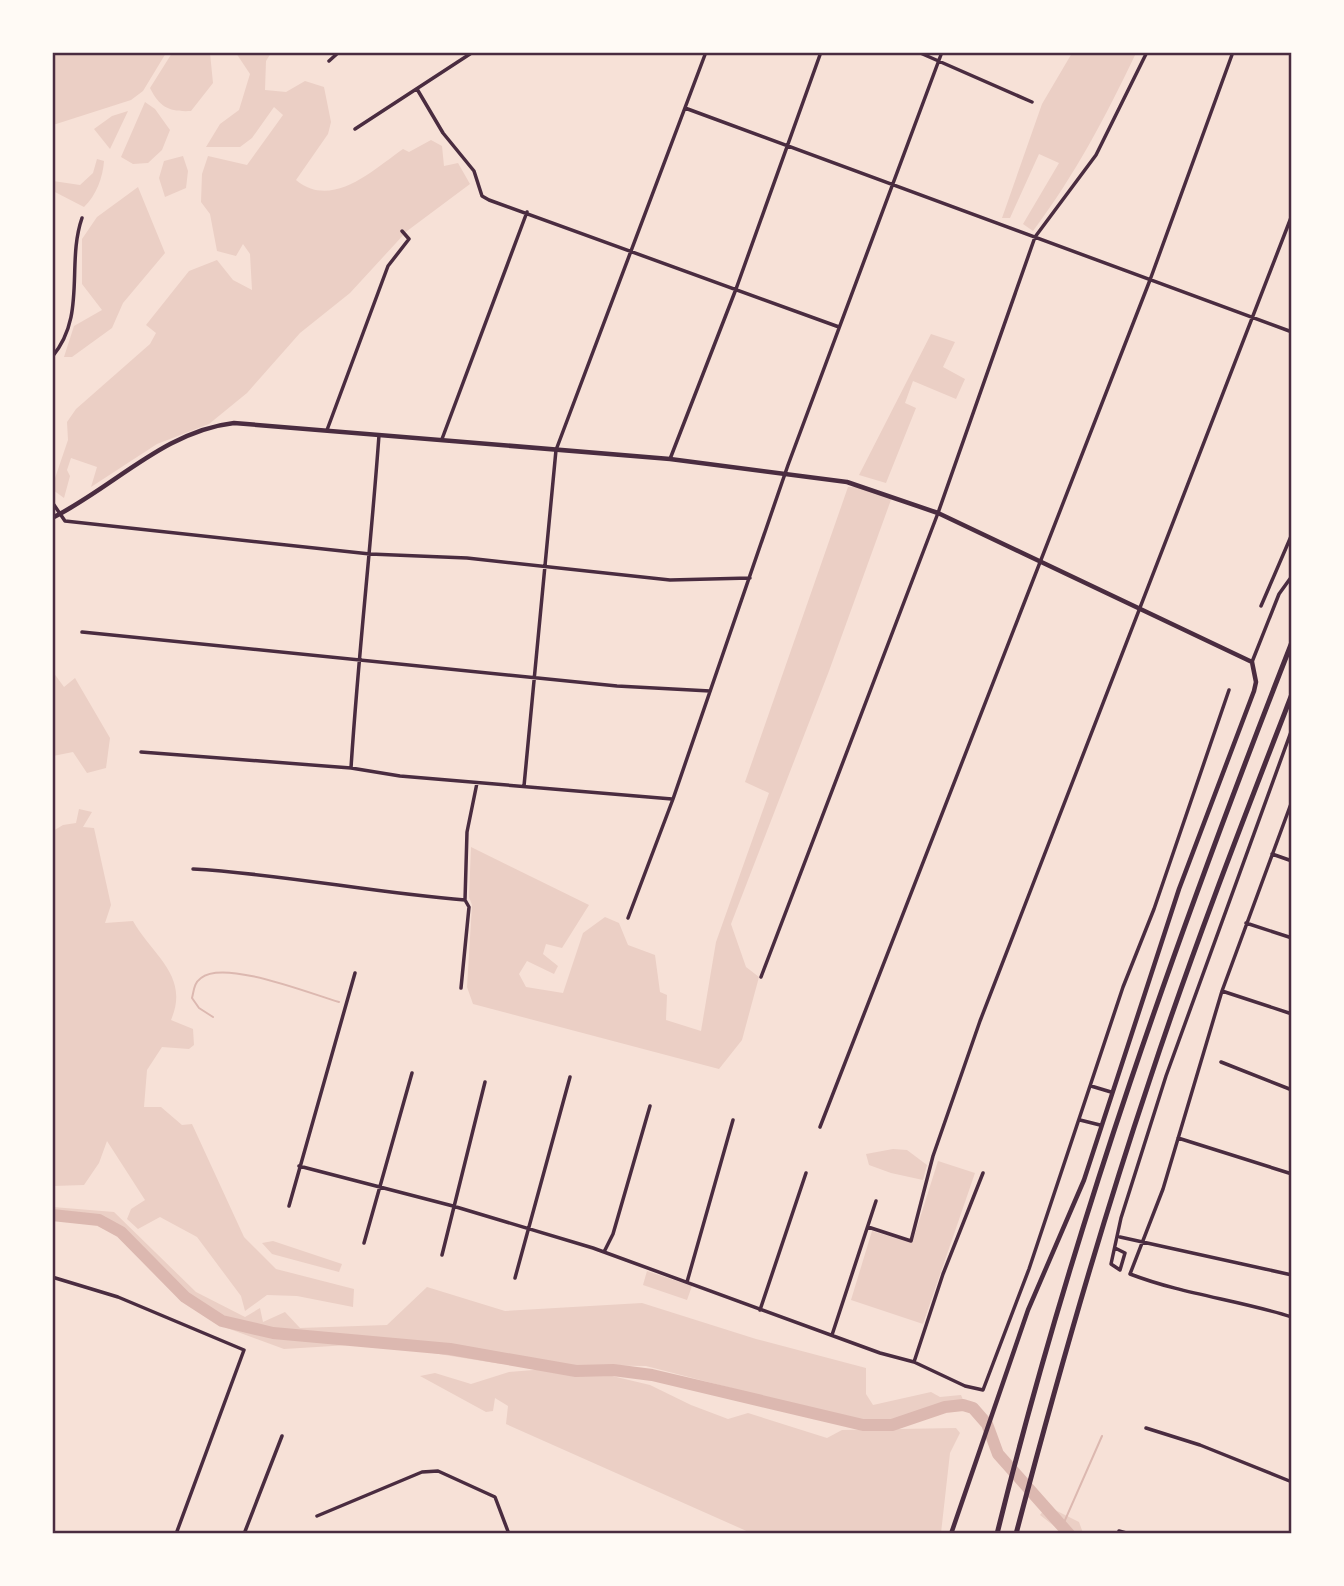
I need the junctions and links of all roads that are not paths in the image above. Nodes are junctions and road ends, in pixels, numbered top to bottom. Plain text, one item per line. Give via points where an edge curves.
1 (339, 52) edge
2 (472, 52) edge
3 (706, 52) edge
4 (821, 52) edge
5 (918, 52) edge
6 (942, 52) edge
7 (1147, 52) edge
8 (1233, 52) edge
9 (328, 61) dead end
10 (939, 61) junction
11 (416, 89) junction
12 (1032, 102) dead end
13 (685, 108) junction
14 (355, 129) dead end
15 (788, 144) junction
16 (894, 186) junction
17 (527, 212) junction
18 (1292, 215) edge
19 (82, 218) dead end
20 (402, 231) dead end
21 (1035, 237) junction
22 (631, 250) junction
23 (1150, 279) junction
24 (736, 289) junction
25 (1252, 315) junction
26 (839, 327) junction
27 (1292, 331) edge
28 (52, 357) edge
29 (327, 430) junction
30 (379, 434) junction
31 (442, 439) junction
32 (556, 450) junction
33 (670, 459) junction
34 (785, 474) junction
35 (52, 502) edge
36 (938, 513) junction
37 (59, 515) junction
38 (52, 518) edge
39 (1292, 534) edge
40 (370, 554) junction
41 (1040, 562) junction
42 (546, 566) junction
43 (1292, 576) edge
44 (750, 578) junction
45 (1261, 606) dead end
46 (1138, 608) junction
47 (82, 632) dead end
48 (1292, 642) edge
49 (358, 659) junction
50 (1252, 662) junction
51 (537, 675) junction
52 (1229, 690) dead end
53 (710, 691) junction
54 (1292, 694) edge
55 (1292, 729) edge
56 (141, 752) dead end
57 (351, 768) junction
58 (477, 783) junction
59 (524, 786) junction
60 (673, 799) junction
61 (1292, 801) edge
62 (1272, 854) junction
63 (1292, 861) edge
64 (193, 869) dead end
65 (465, 900) junction
66 (628, 918) dead end
67 (1246, 923) junction
68 (1292, 938) edge
69 (355, 973) dead end
70 (761, 977) dead end
71 (461, 988) dead end
72 (1222, 991) junction
73 (1292, 1014) edge
74 (1221, 1062) dead end
75 (412, 1073) dead end
76 (570, 1077) dead end
77 (485, 1082) dead end
78 (1091, 1086) junction
79 (1292, 1090) edge
80 (1111, 1092) junction
81 (650, 1106) dead end
82 (1080, 1120) junction
83 (733, 1121) dead end
84 (1100, 1125) junction
85 (820, 1127) dead end
86 (1178, 1138) junction
87 (299, 1166) junction
88 (983, 1173) dead end
89 (806, 1174) dead end
90 (1292, 1174) edge
91 (380, 1185) junction
92 (876, 1201) dead end
93 (289, 1206) dead end
94 (453, 1206) junction
95 (868, 1227) junction
96 (528, 1229) junction
97 (1119, 1236) junction
98 (364, 1243) dead end
99 (1141, 1244) junction
100 (1115, 1248) junction
101 (604, 1252) junction
102 (442, 1255) dead end
103 (1292, 1275) edge
104 (52, 1277) edge
105 (515, 1278) dead end
106 (687, 1282) junction
107 (760, 1310) junction
108 (1292, 1317) edge
109 (832, 1336) junction
110 (914, 1362) junction
111 (1146, 1428) dead end
112 (282, 1436) dead end
113 (1292, 1482) edge
114 (317, 1517) dead end
115 (1119, 1531) dead end
116 (176, 1534) edge
117 (244, 1534) edge
118 (509, 1534) edge
119 (951, 1534) edge
120 (997, 1534) edge
121 (1016, 1534) edge
122 (1130, 1534) edge

1 - 9 street
2 - 11 street
3 - 13 street
4 - 15 street
5 - 10 street
6 - 10 street
7 - 21 street via 1096,155
8 - 23 street
10 - 12 street
10 - 16 street
11 - 14 street
11 - 17 street via 474,172 482,196
13 - 15 street
13 - 22 street
15 - 16 street
15 - 24 street
16 - 21 street
16 - 26 street
17 - 22 street
17 - 31 street
18 - 25 street
19 - 28 street via 76,235 75,307 68,331
20 - 29 street via 409,239 388,266
21 - 23 street
21 - 36 street
22 - 24 street
22 - 32 street
23 - 25 street
23 - 41 street
24 - 26 street
24 - 33 street
25 - 27 street
25 - 46 street
26 - 34 street
29 - 30 street
29 - 37 street via 221,424 149,456
30 - 31 street
30 - 40 street
31 - 32 street
32 - 33 street
32 - 42 street
33 - 34 street
34 - 36 street via 851,483
34 - 44 street
35 - 37 street
36 - 41 street
36 - 70 street
37 - 38 street
37 - 40 street via 65,521 102,526
39 - 45 street
40 - 42 street
40 - 49 street
41 - 46 street
41 - 85 street
42 - 44 street via 670,580
42 - 51 street
43 - 50 street via 1279,594
44 - 53 street
46 - 50 street
46 - 95 street via 980,1021 933,1156 911,1241
47 - 49 street
48 - 120 main road via 1188,916 1126,1097 1043,1362
49 - 51 street
49 - 57 street
50 - 80 street via 1254,691 1179,889
51 - 53 street via 625,687
51 - 59 street
52 - 78 street
53 - 60 street
54 - 121 main road via 1203,923 1149,1080 1081,1299
55 - 97 street via 1170,1064
56 - 57 street
57 - 58 street
58 - 59 street
58 - 65 street via 467,832
59 - 60 street
60 - 66 street
61 - 62 street
62 - 63 street
62 - 67 street
64 - 65 street via 252,872
65 - 71 street via 469,907
67 - 68 street
67 - 72 street
69 - 87 street
72 - 73 street
72 - 86 street
74 - 79 street
75 - 91 street
76 - 96 street
77 - 94 street
78 - 80 street
78 - 82 street
80 - 84 street
81 - 101 street
82 - 84 street
82 - 110 street via 983,1390
83 - 106 street
84 - 119 street via 1084,1180 1028,1310
86 - 90 street
86 - 99 street
87 - 91 street
87 - 93 street
88 - 110 street
89 - 107 street
91 - 94 street
91 - 98 street
92 - 95 street
94 - 96 street
94 - 102 street
95 - 109 street
96 - 101 street
96 - 105 street
97 - 99 street
97 - 100 street
99 - 103 street
99 - 108 street via 1130,1274
100 - 100 street via 1111,1264 1120,1270 1125,1253
101 - 106 street
104 - 116 street via 118,1297 244,1350
106 - 107 street
107 - 109 street
109 - 110 street
111 - 113 street
112 - 117 street
114 - 118 street via 411,1475 438,1471 495,1497
115 - 122 street

